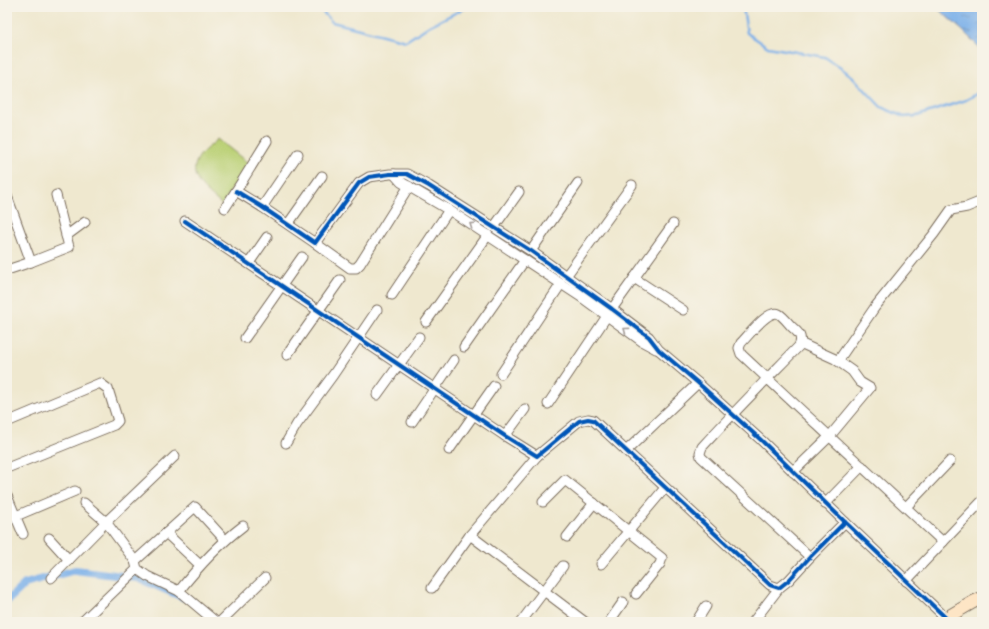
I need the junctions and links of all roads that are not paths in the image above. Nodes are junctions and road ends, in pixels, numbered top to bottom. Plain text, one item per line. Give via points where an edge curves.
1 (267, 141) dead end
2 (298, 154) dead end
3 (394, 174) junction
4 (322, 176) dead end
5 (578, 183) dead end
6 (632, 185) dead end
7 (409, 186) junction
8 (434, 189) junction
9 (236, 191) junction
10 (519, 192) dead end
11 (56, 195) dead end
12 (7, 196) edge
13 (429, 198) junction
14 (982, 201) edge
15 (262, 207) junction
16 (225, 208) dead end
17 (449, 210) junction
18 (185, 221) dead end
19 (84, 222) dead end
20 (288, 224) junction
21 (673, 224) dead end
22 (494, 227) junction
23 (488, 235) junction
24 (66, 236) junction
25 (267, 237) dead end
26 (511, 238) junction
27 (315, 243) junction
28 (505, 247) junction
29 (531, 251) junction
30 (302, 257) dead end
31 (525, 260) junction
32 (31, 262) junction
33 (249, 263) junction
34 (7, 270) edge
35 (634, 278) junction
36 (340, 280) dead end
37 (563, 280) junction
38 (282, 286) junction
39 (392, 295) dead end
40 (319, 310) junction
41 (377, 310) dead end
42 (683, 310) dead end
43 (609, 312) junction
44 (426, 322) dead end
45 (419, 336) dead end
46 (358, 337) junction
47 (245, 338) dead end
48 (800, 343) junction
49 (464, 347) dead end
50 (287, 355) dead end
51 (454, 360) dead end
52 (838, 361) junction
53 (399, 365) junction
54 (501, 374) dead end
55 (767, 378) junction
56 (698, 383) junction
57 (494, 386) dead end
58 (435, 389) junction
59 (377, 395) dead end
60 (548, 404) dead end
61 (525, 409) dead end
62 (474, 414) junction
63 (732, 414) junction
64 (7, 422) edge
65 (412, 422) dead end
66 (506, 436) junction
67 (830, 436) junction
68 (286, 443) dead end
69 (449, 450) dead end
70 (626, 451) junction
71 (175, 456) dead end
72 (537, 456) junction
73 (950, 461) dead end
74 (862, 466) junction
75 (7, 468) edge
76 (793, 472) junction
77 (665, 488) junction
78 (75, 491) dead end
79 (7, 496) edge
80 (543, 502) dead end
81 (84, 503) dead end
82 (594, 503) junction
83 (982, 503) edge
84 (826, 504) junction
85 (906, 507) junction
86 (16, 516) junction
87 (106, 522) junction
88 (845, 522) junction
89 (243, 526) dead end
90 (629, 531) junction
91 (166, 533) junction
92 (23, 534) dead end
93 (470, 535) junction
94 (568, 537) dead end
95 (49, 538) dead end
96 (225, 540) junction
97 (943, 542) junction
98 (810, 557) junction
99 (69, 560) junction
100 (601, 564) dead end
101 (136, 565) junction
102 (200, 565) junction
103 (563, 566) dead end
104 (51, 578) dead end
105 (265, 578) dead end
106 (906, 581) junction
107 (432, 588) dead end
108 (779, 588) junction
109 (179, 591) junction
110 (544, 592) junction
111 (636, 594) dead end
112 (982, 598) edge
113 (623, 602) dead end
114 (706, 606) dead end
115 (944, 620) edge
116 (82, 622) edge
117 (216, 622) edge
118 (220, 622) edge
119 (521, 622) edge
120 (585, 622) edge
121 (610, 622) edge
122 (696, 622) edge
123 (752, 622) edge

1 - 9 street
2 - 15 street
3 - 7 street
3 - 8 street via 407,174
3 - 27 street via 363,179
4 - 20 street
5 - 29 street
6 - 37 street
7 - 13 street
7 - 27 street via 356,268 350,268
8 - 13 street
8 - 22 street
9 - 15 street
9 - 16 street
10 - 22 street
11 - 24 street
12 - 32 street
13 - 17 street
14 - 52 street via 951,210 875,307
15 - 20 street
23 -> 17 street
17 - 39 street
18 - 33 street
19 - 24 street
20 - 27 street
21 - 35 street
22 - 26 street
23 - 28 street
23 - 44 street
24 - 32 street via 69,247
25 - 33 street
26 - 28 street
26 - 29 street
28 - 31 street
29 - 37 street
30 - 38 street
31 - 37 street
31 - 49 street
32 - 34 street
33 - 38 street
35 - 42 street
35 - 43 street
36 - 40 street
37 - 43 street
37 - 54 street
38 - 40 street
38 - 47 street
40 - 46 street
40 - 50 street
41 - 46 street
43 - 56 street via 643,342 659,350
43 - 60 street
45 - 53 street
46 - 53 street
46 - 68 street
48 - 52 street
48 - 55 street
48 - 55 street via 800,334 780,314 774,313 768,315 741,343 741,354
51 - 58 street
52 - 67 street via 870,388
53 - 58 street
53 - 59 street
55 - 63 street
55 - 67 street
56 - 63 street
56 - 70 street
57 - 62 street
58 - 62 street
58 - 65 street
61 - 66 street
62 - 66 street
62 - 69 street
63 - 76 street
63 - 98 street via 702,447 702,457
64 - 75 street via 100,383 108,389 118,421 114,425
66 - 72 street
67 - 74 street
67 - 76 street
70 - 72 street via 593,420 588,419 580,421
70 - 77 street
71 - 87 street
72 - 93 street
73 - 85 street
74 - 84 street
74 - 85 street
76 - 84 street
77 - 90 street
77 - 108 street via 770,585
78 - 86 street
79 - 86 street
80 - 82 street via 565,480
81 - 87 street
82 - 90 street
82 - 94 street
83 - 97 street
84 - 88 street
85 - 97 street
86 - 92 street
87 - 99 street
87 - 101 street
88 - 98 street
88 - 106 street
89 - 96 street
90 - 100 street
90 - 111 street via 662,558
91 - 96 street via 195,507
91 - 101 street
91 - 102 street
93 - 107 street
93 - 110 street
95 - 99 street
96 - 102 street
97 - 106 street
98 - 108 street
99 - 104 street
101 - 109 street via 147,576
101 - 116 street
102 - 109 street
103 - 110 street
105 - 118 street
106 - 115 street
108 - 123 street
109 - 117 street
110 - 119 street
110 - 120 street
112 - 115 street
113 - 121 street
114 - 122 street

